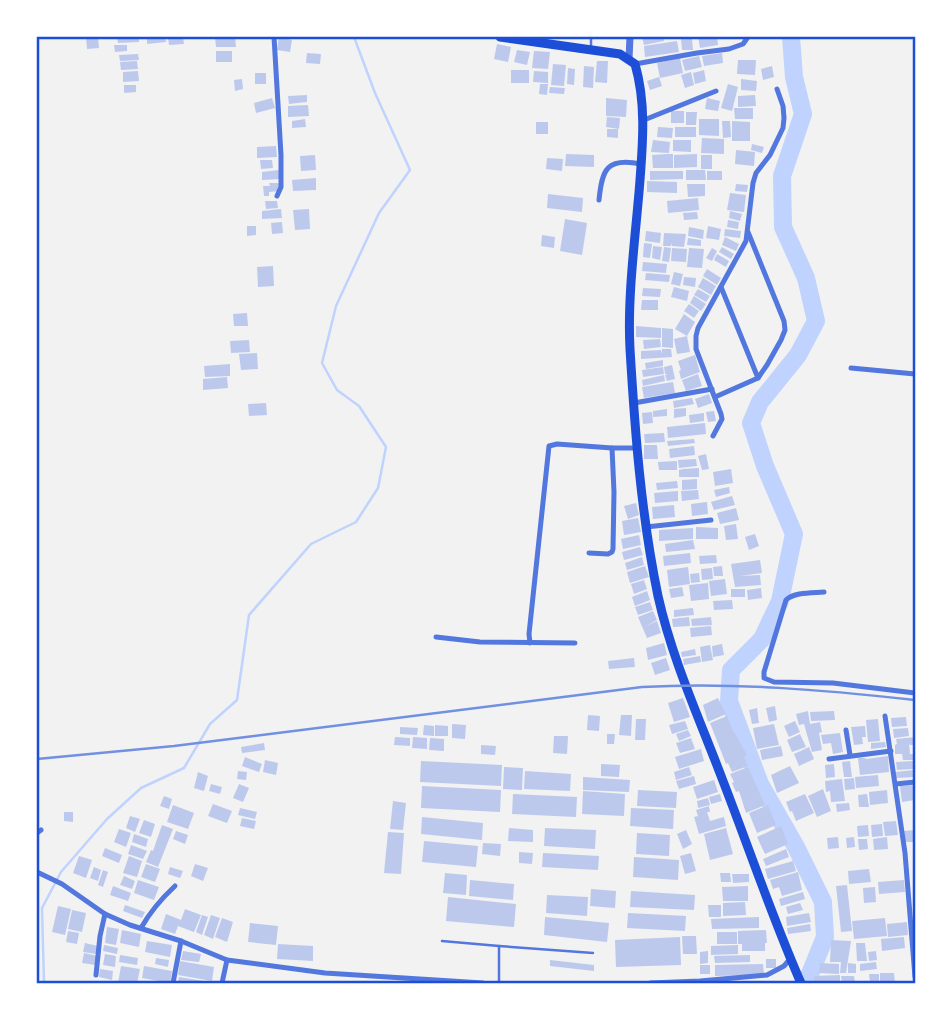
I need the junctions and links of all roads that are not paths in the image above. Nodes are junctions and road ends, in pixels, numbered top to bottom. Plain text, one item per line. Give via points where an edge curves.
1 (274, 37) edge
2 (500, 37) edge
3 (591, 37) edge
4 (629, 37) edge
5 (748, 37) edge
6 (591, 50) junction
7 (632, 61) junction
8 (777, 89) dead end
9 (716, 91) dead end
10 (643, 116) junction
11 (638, 163) junction
12 (277, 196) dead end
13 (599, 201) dead end
14 (748, 232) junction
15 (721, 287) junction
16 (851, 368) dead end
17 (915, 374) edge
18 (758, 378) junction
19 (712, 389) junction
20 (715, 397) junction
21 (634, 403) junction
22 (713, 436) dead end
23 (613, 448) junction
24 (632, 448) junction
25 (711, 520) dead end
26 (646, 527) junction
27 (589, 552) dead end
28 (824, 592) dead end
29 (436, 637) dead end
30 (530, 643) junction
31 (575, 643) dead end
32 (915, 693) edge
33 (885, 716) dead end
34 (846, 730) dead end
35 (891, 751) junction
36 (850, 755) junction
37 (829, 759) dead end
38 (915, 782) edge
39 (896, 784) junction
40 (38, 873) edge
41 (175, 886) dead end
42 (105, 914) junction
43 (141, 928) junction
44 (181, 941) junction
45 (442, 941) dead end
46 (499, 946) junction
47 (593, 953) dead end
48 (227, 961) junction
49 (791, 962) junction
50 (96, 975) dead end
51 (766, 975) junction
52 (915, 977) edge
53 (702, 982) edge
54 (173, 983) edge
55 (222, 983) edge
56 (483, 983) edge
57 (499, 983) edge
58 (650, 983) edge
59 (766, 983) edge
60 (801, 983) edge

1 - 12 street via 281,168
2 - 6 main road
3 - 6 lane
4 - 7 street
5 - 7 street via 729,49
6 - 7 main road via 620,54
7 - 10 main road
8 - 14 street via 783,128 755,173
9 - 10 street
10 - 11 main road
11 - 13 street via 616,162 604,172
11 - 21 main road via 630,329
14 - 15 street
14 - 18 street via 785,327
15 - 18 street
15 - 19 street via 695,336
16 - 17 street
18 - 20 street
19 - 20 street
19 - 21 street
20 - 22 street via 722,419
21 - 24 main road
23 - 24 street
23 - 27 street via 613,550 608,554
23 - 30 street via 550,446
24 - 26 main road
25 - 26 street
26 - 49 main road via 673,648
28 - 32 street via 788,597 764,678
29 - 30 street
30 - 31 street
33 - 35 street
34 - 36 street
35 - 36 street
35 - 39 street
36 - 37 street
38 - 39 street
39 - 52 street
40 - 42 street
41 - 43 street
42 - 43 street
42 - 50 street
43 - 44 street
44 - 48 street
44 - 54 street
45 - 46 lane
46 - 47 lane
46 - 57 lane
48 - 55 street
48 - 56 street via 325,973
49 - 51 street
49 - 60 main road
51 - 53 street
51 - 59 street
53 - 58 street

